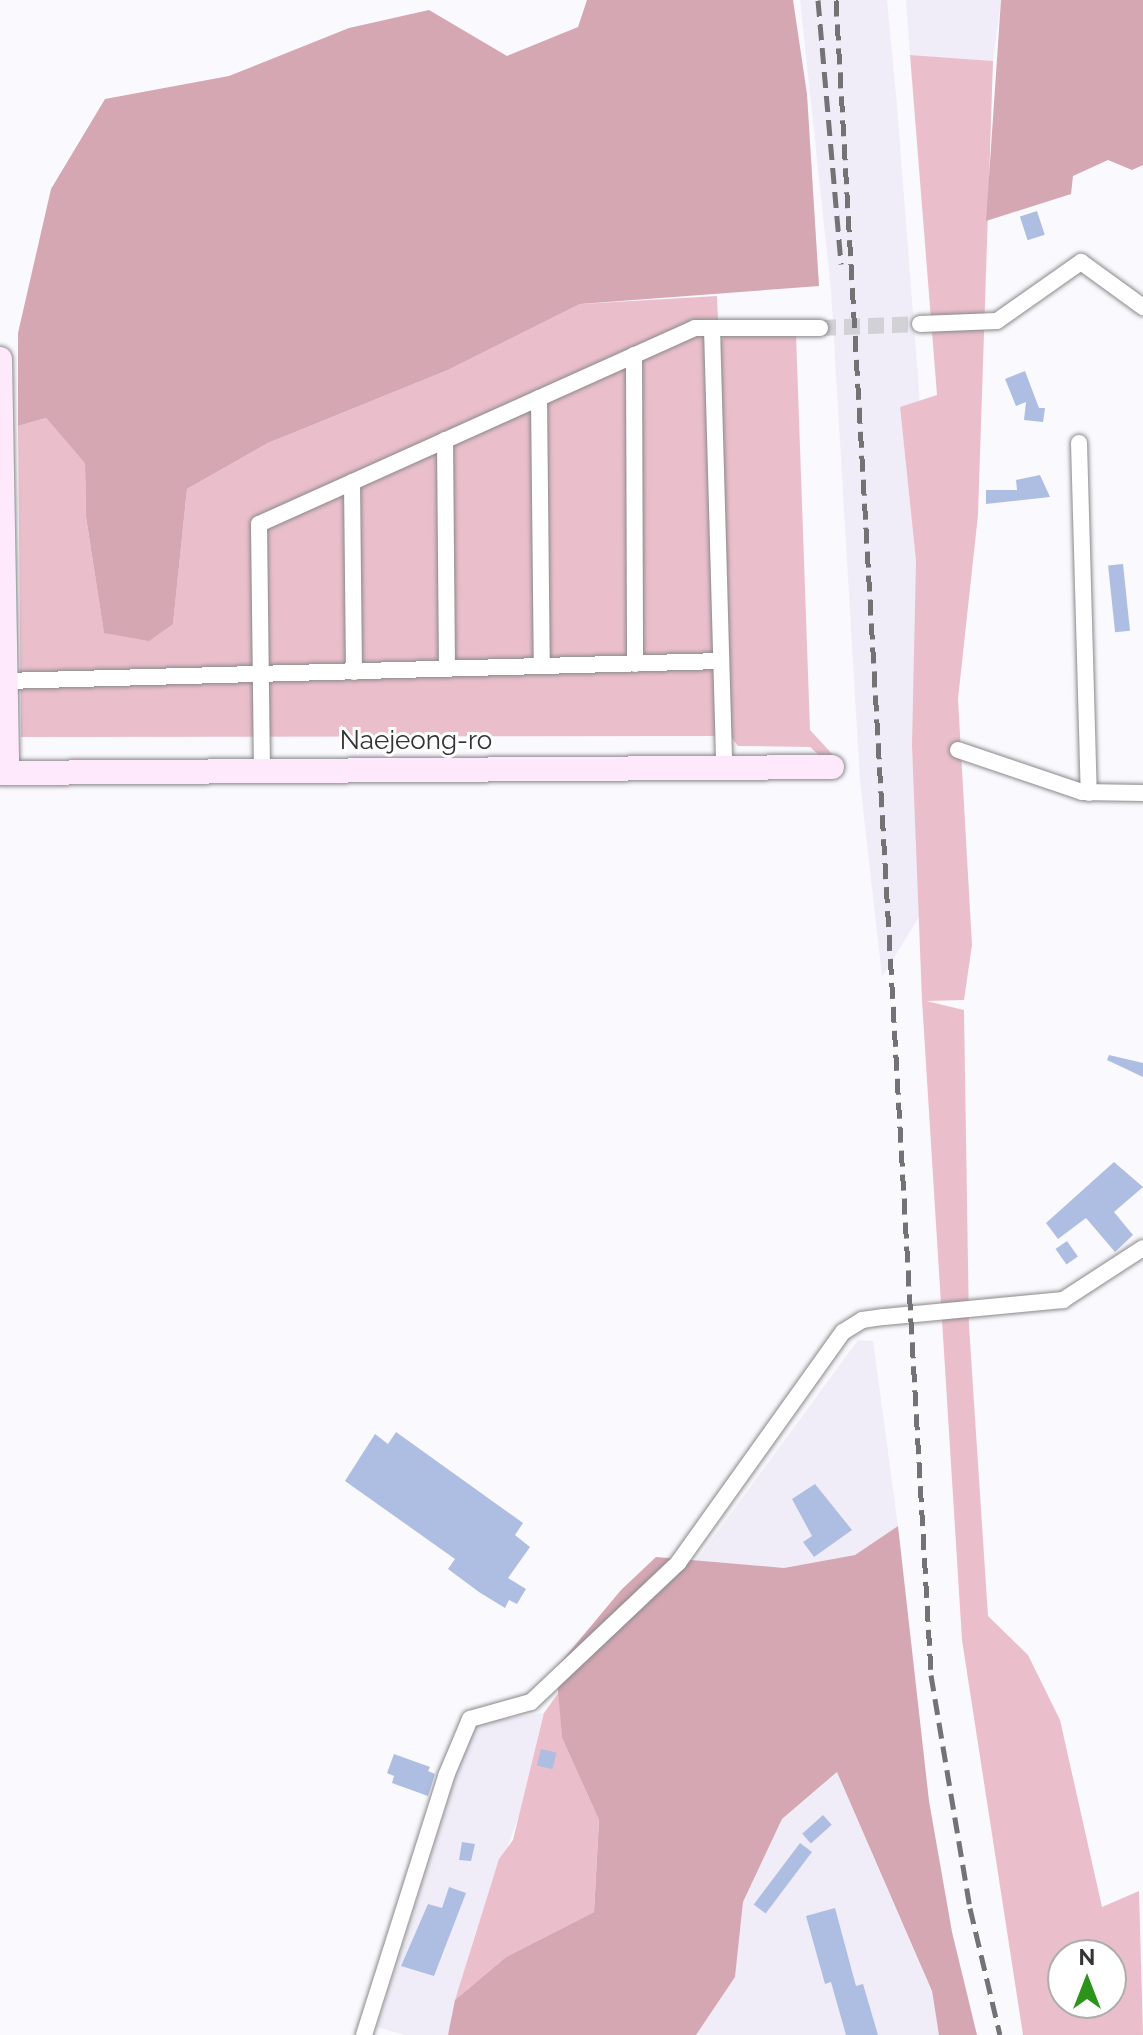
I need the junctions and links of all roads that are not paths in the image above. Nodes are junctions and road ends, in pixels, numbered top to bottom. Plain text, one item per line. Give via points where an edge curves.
1 (1143, 307) edge
2 (920, 324) tunnel mouth
3 (712, 328) junction
4 (820, 328) tunnel mouth
5 (634, 355) junction
6 (0, 359) edge
7 (539, 398) junction
8 (445, 440) junction
9 (1079, 443) dead end
10 (352, 482) junction
11 (720, 661) junction
12 (635, 664) junction
13 (542, 666) junction
14 (447, 669) junction
15 (354, 672) junction
16 (261, 674) junction
17 (5, 681) junction
18 (958, 750) dead end
19 (832, 767) dead end
20 (724, 770) junction
21 (262, 771) junction
22 (3, 773) edge
23 (1089, 793) junction
24 (1143, 793) edge
25 (1143, 1248) edge
26 (364, 2035) edge

1 - 2 street via 1081,262 997,321
3 - 4 street
3 - 5 street via 695,328
3 - 11 street
5 - 7 street
5 - 12 street
6 - 17 street
7 - 8 street
7 - 13 street
8 - 10 street
8 - 14 street
9 - 23 street
10 - 15 street
10 - 16 street via 259,524
11 - 12 street
11 - 20 street
12 - 13 street
13 - 14 street
14 - 15 street
15 - 16 street
16 - 17 street
16 - 21 street
17 - 22 street
18 - 23 street
19 - 20 street, Naejeong-ro
20 - 21 street, Naejeong-ro
21 - 22 street, Naejeong-ro
23 - 24 street
25 - 26 street via 1063,1300 862,1320 843,1332 678,1563 531,1702 470,1719 446,1776

